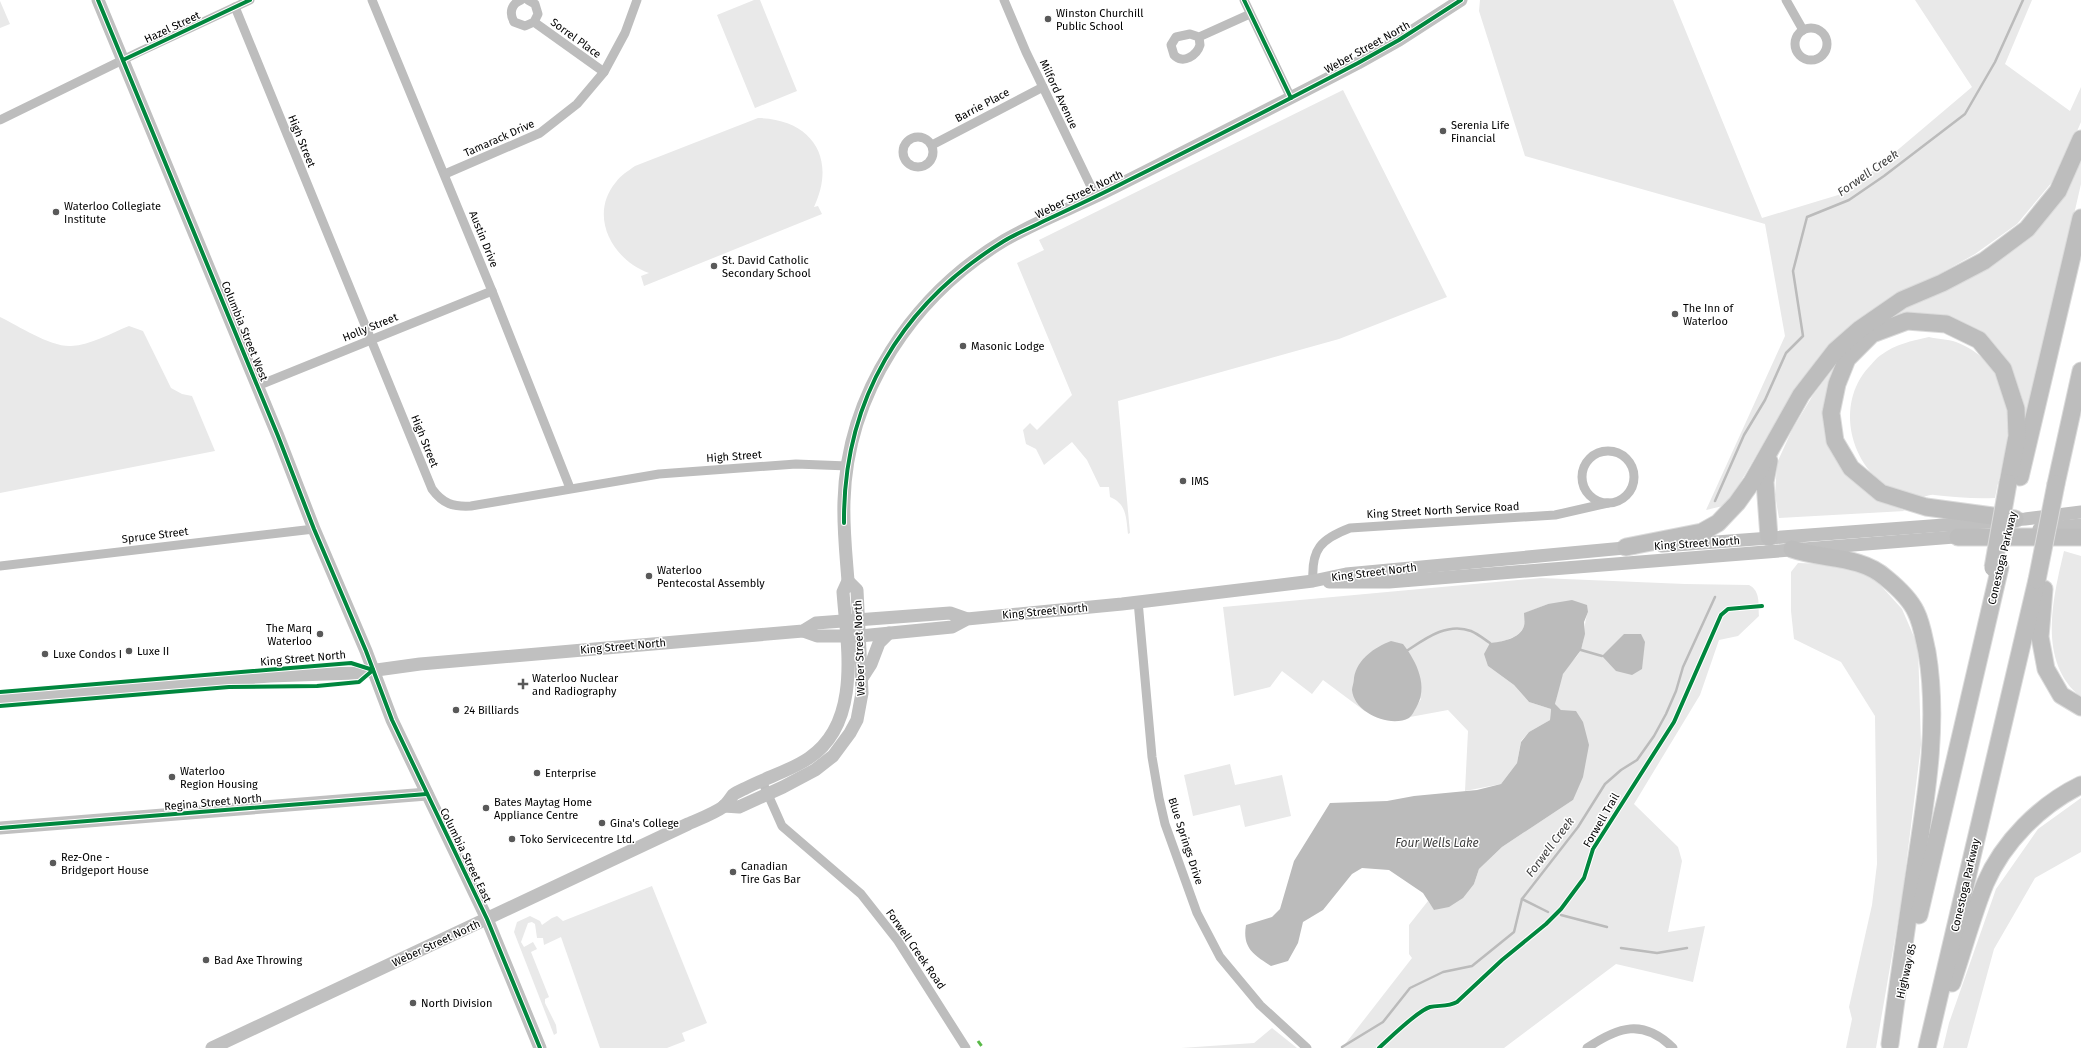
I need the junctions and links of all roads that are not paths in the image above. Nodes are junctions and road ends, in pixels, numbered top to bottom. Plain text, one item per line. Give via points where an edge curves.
1 (98, 0) edge
2 (250, 0) edge
3 (372, 0) edge
4 (521, 0) edge
5 (528, 0) edge
6 (637, 0) edge
7 (1004, 0) edge
8 (1244, 0) edge
9 (1461, 0) edge
10 (1786, 0) edge
11 (235, 7) junction
12 (1250, 14) junction
13 (534, 22) junction
14 (1803, 30) dead end
15 (1199, 37) dead end
16 (123, 60) junction
17 (604, 72) junction
18 (1043, 87) junction
19 (1291, 98) junction
20 (0, 120) edge
21 (2081, 139) edge
22 (932, 145) dead end
23 (445, 174) junction
24 (1096, 197) junction
25 (2081, 218) edge
26 (492, 290) junction
27 (371, 340) junction
28 (2081, 371) edge
29 (257, 386) junction
30 (1780, 432) junction
31 (848, 466) junction
32 (2013, 484) junction
33 (2056, 484) junction
34 (570, 488) junction
35 (1608, 503) junction
36 (2081, 512) edge
37 (2015, 519) junction
38 (2081, 525) edge
39 (314, 529) junction
40 (1769, 537) junction
41 (1958, 537) junction
42 (2081, 537) edge
43 (1626, 548) junction
44 (1792, 549) junction
45 (0, 566) edge
46 (848, 581) junction
47 (1313, 581) junction
48 (1138, 601) junction
49 (967, 619) junction
50 (859, 621) junction
51 (845, 622) junction
52 (803, 631) junction
53 (889, 633) junction
54 (860, 636) junction
55 (846, 637) junction
56 (373, 670) junction
57 (862, 678) junction
58 (0, 698) edge
59 (2081, 707) edge
60 (762, 781) junction
61 (2081, 785) edge
62 (427, 794) junction
63 (767, 794) junction
64 (724, 806) junction
65 (0, 828) edge
66 (1922, 898) joint
67 (487, 919) junction
68 (1889, 1046) edge
69 (212, 1048) edge
70 (540, 1048) edge
71 (966, 1048) edge
72 (1307, 1048) edge
73 (1587, 1048) edge
74 (1673, 1048) edge
75 (1927, 1048) edge
76 (1931, 1048) edge

1 - 16 main road, Columbia Street West
2 - 11 street, Hazel Street
3 - 23 street, Austin Drive
4 - 13 street, Sorrel Place via 514,5 512,18 520,26
5 - 13 street, Sorrel Place via 535,4 537,10
6 - 17 street, Tamarack Drive
7 - 18 street, Milford Avenue
8 - 12 street
9 - 19 main road, Weber Street North via 1399,40
10 - 14 street
11 - 16 street, Hazel Street
11 - 27 street, High Street
12 - 15 street
12 - 19 street
13 - 17 street, Sorrel Place
16 - 20 street, Hazel Street
16 - 29 main road, Columbia Street West
17 - 23 street, Tamarack Drive via 577,104 540,133
18 - 22 street, Barrie Place
18 - 24 street, Milford Avenue
19 - 24 main road, Weber Street North
21 - 30 highway via 2058,191 2027,230 1984,261 1902,300 1860,329 1835,351 1816,374
23 - 26 street, Austin Drive
24 - 31 main road, Weber Street North via 1005,240 962,270 921,308 895,343 874,380 861,411
25 - 32 highway, Conestoga Parkway
26 - 27 street, Holly Street
26 - 34 street, Austin Drive
27 - 29 street, Holly Street
27 - 34 street, High Street via 432,489 444,503 460,507 471,506
28 - 33 highway, Conestoga Parkway
29 - 39 main road, Columbia Street West
30 - 40 highway via 1768,462 1765,482
30 - 43 highway via 1752,482 1718,524 1702,532
31 - 34 street, High Street via 796,464 659,474
31 - 46 main road, Weber Street North via 844,500
32 - 37 highway via 2017,436 2016,409 2003,369 1979,340 1946,324 1906,321 1872,334 1847,359 1837,384 1831,413 1835,441 1851,468 1888,496 1926,507
32 - 66 highway, Conestoga Parkway via 1996,567 1991,606
33 - 59 highway, bridge via 2040,637 2046,669 2062,695
33 - 75 highway, Conestoga Parkway, bridge via 2037,580
35 - 35 street, King Street North Service Road via 1620,500 1627,494 1633,485 1634,476 1632,467 1622,455 1605,451 1590,458 1582,474 1583,483 1592,497 1599,502
35 - 47 street, King Street North Service Road via 1555,515 1350,528 1332,535 1320,545 1314,558
36 - 37 main road, King Street North
37 - 40 main road, King Street North
38 - 41 main road, King Street North
39 - 45 street, Spruce Street
39 - 56 main road, Columbia Street West
40 - 43 main road, King Street North via 1693,545
41 - 42 highway
41 - 44 main road, King Street North
43 - 47 main road, King Street North via 1346,574
44 - 47 main road, King Street North via 1389,582 1350,584
44 - 68 highway via 1810,555 1858,562 1871,568 1885,577 1908,600 1916,611 1923,632 1931,696 1928,784
46 - 50 main road, Weber Street North via 857,590
46 - 51 main road, Weber Street North via 843,592
47 - 48 main road, King Street North
48 - 49 main road, King Street North
48 - 72 street, Blue Springs Drive via 1152,757 1159,798 1165,824 1197,913 1220,957 1260,1005
49 - 50 main road, King Street North via 950,613
49 - 53 main road, King Street North via 952,627
50 - 51 main road, King Street North
50 - 54 main road, Weber Street North
51 - 52 main road, King Street North via 816,623
51 - 55 main road, Weber Street North
52 - 55 main road, King Street North via 816,636
52 - 56 main road, King Street North
53 - 54 main road, King Street North
53 - 57 main road via 878,643 871,664
54 - 55 main road, King Street North
54 - 57 main road, Weber Street North
55 - 60 main road, Weber Street North via 846,692 843,712 835,732 824,746 809,758
56 - 58 main road, King Street North
56 - 62 main road, Columbia Street East via 392,720
57 - 63 main road, Weber Street North via 857,720 843,745 823,764
60 - 63 street, Forwell Creek Road
60 - 64 main road, Weber Street North via 734,795
61 - 76 highway via 2070,790 2025,824 2003,853 1985,884
62 - 65 main road, Regina Street North
62 - 67 main road, Columbia Street East
63 - 64 main road, Weber Street North via 739,807
63 - 71 street, Forwell Creek Road via 782,826 794,839 861,894 898,941
64 - 67 main road, Weber Street North
66 - 68 highway, Highway 85
67 - 69 main road, Weber Street North
67 - 70 main road, Columbia Street East
73 - 74 street via 1618,1030 1637,1028 1652,1032

